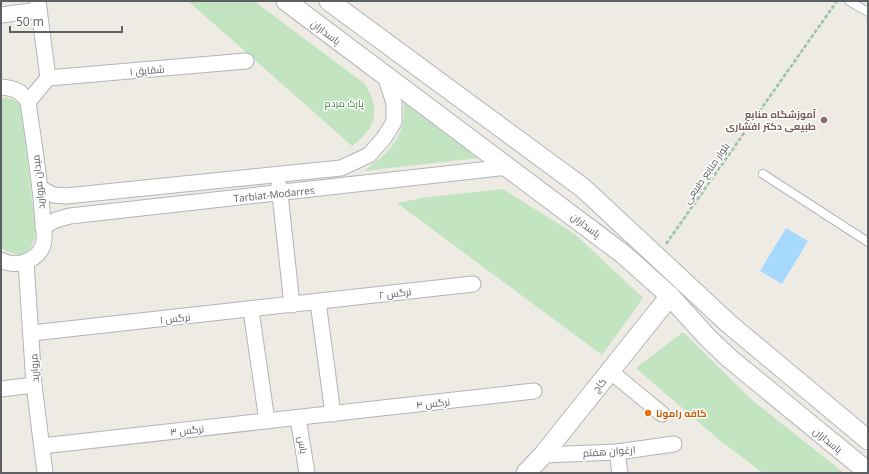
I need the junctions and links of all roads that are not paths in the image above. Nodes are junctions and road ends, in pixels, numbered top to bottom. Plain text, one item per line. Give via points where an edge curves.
1 (329, 1) edge
2 (849, 1) edge
3 (289, 2) edge
4 (38, 6) edge
5 (868, 12) edge
6 (1, 15) edge
7 (246, 62) dead end
8 (385, 76) junction
9 (48, 78) junction
10 (1, 87) edge
11 (28, 102) junction
12 (508, 167) junction
13 (278, 174) junction
14 (763, 174) dead end
15 (40, 188) junction
16 (280, 194) junction
17 (43, 227) junction
18 (868, 242) edge
19 (3, 262) edge
20 (26, 262) junction
21 (473, 284) dead end
22 (670, 296) junction
23 (318, 302) junction
24 (292, 305) junction
25 (251, 310) junction
26 (32, 333) junction
27 (610, 371) junction
28 (34, 385) junction
29 (1, 389) edge
30 (534, 391) dead end
31 (333, 414) junction
32 (662, 414) dead end
33 (298, 418) junction
34 (267, 421) junction
35 (868, 440) edge
36 (674, 444) dead end
37 (42, 446) junction
38 (617, 452) junction
39 (543, 455) junction
40 (868, 472) edge
41 (46, 473) edge
42 (307, 473) edge
43 (526, 473) edge
44 (620, 473) edge

1 - 35 street via 583,188 728,323
2 - 5 lane
3 - 8 street, پاسداران
4 - 6 street
4 - 9 street
7 - 9 street, شقایق ۱
8 - 12 street, پاسداران
8 - 13 street, Tarbiat-Modarres via 394,103 394,122 369,155 341,168
9 - 11 street
10 - 11 street via 15,89 24,94
11 - 15 street, میدان مروارید
12 - 16 street, Tarbiat-Modarres
12 - 22 street, پاسداران via 623,254
13 - 15 street, Tarbiat-Modarres via 66,196 53,195
13 - 16 street
14 - 18 lane
15 - 17 street, میدان مروارید
16 - 17 street, Tarbiat-Modarres via 70,216
16 - 24 street
17 - 20 street, میدان مروارید via 44,240 41,249
19 - 20 street
20 - 26 street, مروارید
21 - 23 street, نرگس ۲
22 - 27 street, کاج
22 - 40 street, پاسداران via 729,358
23 - 24 street, نرگس ۱
23 - 31 street
24 - 25 street, نرگس ۱
25 - 26 street, نرگس ۱
25 - 34 street
26 - 28 street, مروارید
27 - 32 street
27 - 39 street, کاج
28 - 29 street
28 - 37 street, مروارید
30 - 31 street, نرگس ۴
31 - 33 street, نرگس ۳
33 - 34 street, نرگس ۳
33 - 42 street, یاس
34 - 37 street, نرگس ۳
36 - 38 street, ارغوان هفتم
37 - 41 street, مروارید
38 - 39 street, ارغوان هفتم
38 - 44 street
39 - 43 street, کاج

